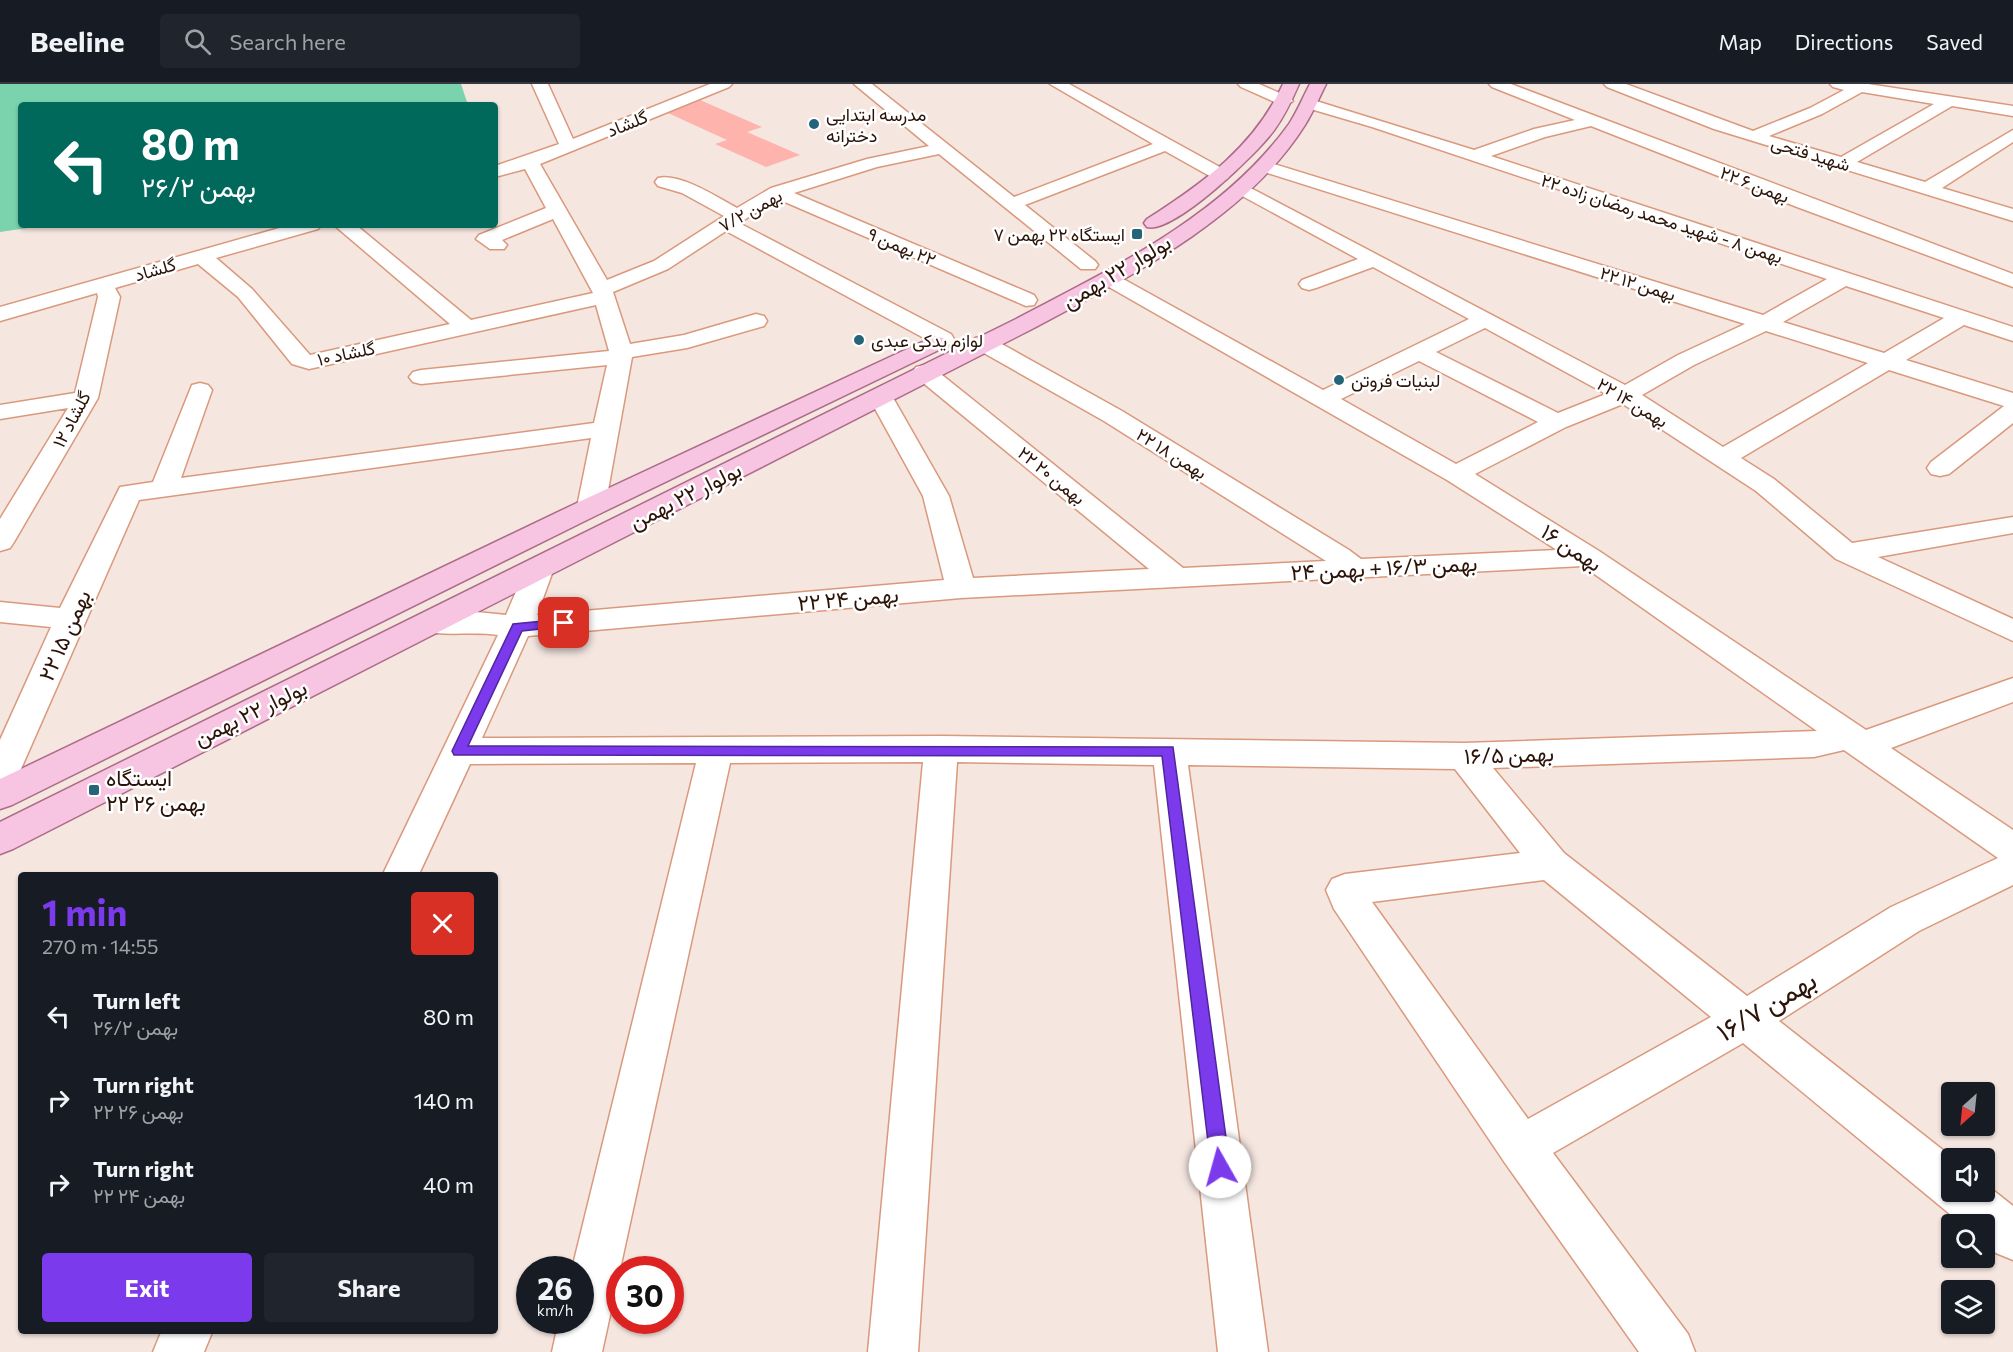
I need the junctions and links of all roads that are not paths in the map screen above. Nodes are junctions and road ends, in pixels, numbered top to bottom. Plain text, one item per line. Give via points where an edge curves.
1 (540, 84) edge
2 (724, 84) edge
3 (862, 84) edge
4 (1058, 84) edge
5 (1246, 84) edge
6 (1497, 84) edge
7 (1616, 84) edge
8 (1838, 84) edge
9 (1902, 84) edge
10 (1859, 88) junction
11 (1974, 89) dead end
12 (1919, 96) junction
13 (1950, 101) junction
14 (1303, 103) edge
15 (2010, 110) edge
16 (1592, 121) junction
17 (2013, 135) edge
18 (1754, 136) junction
19 (1168, 144) junction
20 (568, 146) junction
21 (943, 148) junction
22 (1473, 156) junction
23 (530, 162) junction
24 (1843, 163) junction
25 (1264, 166) junction
26 (498, 171) edge
27 (664, 182) dead end
28 (1231, 182) junction
29 (1927, 189) junction
30 (777, 192) junction
31 (1012, 204) junction
32 (557, 210) junction
33 (2013, 215) edge
34 (731, 219) junction
35 (300, 228) edge
36 (348, 228) edge
37 (498, 245) dead end
38 (201, 256) junction
39 (1374, 260) junction
40 (1099, 272) junction
41 (1845, 279) junction
42 (2013, 280) edge
43 (1309, 284) dead end
44 (103, 285) junction
45 (603, 293) junction
46 (1026, 300) junction
47 (0, 314) edge
48 (1962, 317) junction
49 (1485, 320) junction
50 (756, 321) dead end
51 (1765, 323) junction
52 (462, 328) junction
53 (2013, 334) edge
54 (943, 339) junction
55 (983, 343) junction
56 (1418, 352) junction
57 (621, 355) junction
58 (1888, 362) junction
59 (924, 372) junction
60 (421, 377) dead end
61 (200, 390) dead end
62 (1625, 395) junction
63 (880, 396) junction
64 (86, 398) junction
65 (1324, 398) junction
66 (2013, 401) edge
67 (2013, 411) edge
68 (0, 412) edge
69 (1557, 422) junction
70 (605, 429) junction
71 (1723, 458) junction
72 (1940, 468) dead end
73 (1456, 474) junction
74 (164, 487) junction
75 (591, 507) junction
76 (2013, 525) edge
77 (0, 542) edge
78 (1846, 554) junction
79 (1589, 557) junction
80 (540, 568) junction
81 (1356, 570) junction
82 (1179, 579) junction
83 (961, 588) junction
84 (0, 612) edge
85 (70, 619) junction
86 (429, 623) junction
87 (517, 627) junction
88 (2013, 631) edge
89 (2013, 690) edge
90 (1856, 740) junction
91 (941, 749) junction
92 (716, 750) junction
93 (459, 751) junction
94 (1168, 751) junction
95 (1464, 756) junction
96 (0, 778) edge
97 (0, 795) edge
98 (0, 839) edge
99 (2013, 849) edge
100 (1551, 864) junction
101 (2013, 868) edge
102 (402, 872) edge
103 (1745, 1020) junction
104 (1521, 1148) junction
105 (1941, 1177) edge
106 (1971, 1202) edge
107 (2013, 1236) edge
108 (186, 1334) edge
109 (178, 1352) edge
110 (577, 1352) edge
111 (893, 1352) edge
112 (1243, 1352) edge
113 (1670, 1352) edge

1 - 20 street
2 - 20 street, گلشاد
3 - 21 street, بهمن ۱۶
4 - 19 street, ۲۲ بهمن ۱۴
5 - 14 street, ۲۲ بهمن ۸ - شهید محمد رمضان زاده
6 - 16 street, ۲۲ بهمن ۶
7 - 18 street, شهید فتحی
8 - 10 street
9 - 12 street
10 - 12 street
10 - 18 street via 1816,111
11 - 15 street
12 - 13 street
13 - 15 street
13 - 24 street
14 - 22 street, ۲۲ بهمن ۸ - شهید محمد رمضان زاده
14 - 25 main road, بولوار ۲۲ بهمن
14 - 28 main road, بولوار ۲۲ بهمن via 1275,118 1239,160
16 - 22 street via 1540,133
16 - 42 street, ۲۲ بهمن ۶
17 - 29 street
18 - 24 street, شهید فتحی
19 - 28 street, ۲۲ بهمن ۱۴
19 - 31 street
20 - 23 street, گلشاد
21 - 30 street, بهمن ۷/۲ via 873,163
21 - 31 street, بهمن ۱۶
22 - 41 street, ۲۲ بهمن ۸ - شهید محمد رمضان زاده
23 - 26 street, گلشاد
23 - 32 street
24 - 29 street, شهید فتحی
25 - 28 main road, بولوار ۲۲ بهمن
25 - 51 street, ۲۲ بهمن ۱۲
27 - 34 street via 688,189
28 - 39 street, ۲۲ بهمن ۱۴
28 - 40 main road, بولوار ۲۲ بهمن via 1212,213
29 - 33 street, شهید فتحی
30 - 34 street, بهمن ۷/۲
30 - 46 street, ٢٢ بهمن ۹
31 - 40 street, بهمن ۱۶
32 - 37 street via 486,239
32 - 45 street
34 - 45 street, بهمن ۷/۲ via 661,265
34 - 54 street
35 - 38 street, گلشاد
36 - 52 street via 464,325
38 - 44 street, گلشاد
38 - 52 street, گلشاد ۱۰ via 245,293 300,359 309,362
39 - 43 street
39 - 49 street, ۲۲ بهمن ۱۴
40 - 46 main road, بولوار ۲۲ بهمن
40 - 55 main road, بولوار ۲۲ بهمن
40 - 65 street, بهمن ۱۶
41 - 48 street, ۲۲ بهمن ۸ - شهید محمد رمضان زاده
41 - 51 street
44 - 47 street, گلشاد
44 - 64 street, گلشاد ۱۲ via 109,297
45 - 52 street, بهمن ۷/۲
45 - 57 street
46 - 54 main road, بولوار ۲۲ بهمن
48 - 53 street, ۲۲ بهمن ۸ - شهید محمد رمضان زاده
48 - 58 street
49 - 56 street
49 - 62 street, ۲۲ بهمن ۱۴
50 - 57 street
51 - 58 street, ۲۲ بهمن ۱۲
51 - 62 street via 1686,360
54 - 75 main road, بولوار ۲۲ بهمن
55 - 59 main road, بولوار ۲۲ بهمن
55 - 81 street, ۲۲ بهمن ۱۸ via 1113,416
56 - 65 street
56 - 69 street
57 - 60 street
57 - 70 street
58 - 66 street, ۲۲ بهمن ۱۲
58 - 71 street
59 - 63 main road, بولوار ۲۲ بهمن
59 - 82 street, ۲۲ بهمن ۲۰
61 - 74 street
62 - 69 street
62 - 71 street, ۲۲ بهمن ۱۴
63 - 80 main road, بولوار ۲۲ بهمن
63 - 83 street via 936,496
64 - 68 street
64 - 77 street, گلشاد ۱۲
65 - 73 street, بهمن ۱۶
67 - 72 street
69 - 73 street
70 - 74 street
70 - 75 street
71 - 78 street, ۲۲ بهمن ۱۴ via 1765,485
73 - 79 street, بهمن ۱۶
74 - 85 street, ۲۲ بهمن ۱۵ via 129,493
75 - 97 main road, بولوار ۲۲ بهمن
76 - 78 street
78 - 88 street, ۲۲ بهمن ۱۴
79 - 81 street, بهمن ۱۶/۳ + بهمن ۲۴
79 - 90 street, بهمن ۱۶
80 - 86 main road, بولوار ۲۲ بهمن
80 - 87 street
81 - 82 street, بهمن ۱۶/۳ + بهمن ۲۴
82 - 83 street, ۲۲ بهمن ۲۴
83 - 87 street, ۲۲ بهمن ۲۴
84 - 85 street
85 - 96 street, ۲۲ بهمن ۱۵
86 - 87 street, ۲۲ بهمن ۲۴ via 479,622
86 - 98 main road, بولوار ۲۲ بهمن
87 - 93 street
89 - 90 street, بهمن ۱۶/۵
90 - 95 street, بهمن ۱۶/۵
90 - 99 street, بهمن ۱۶
91 - 92 street, بهمن ۱۶/۵
91 - 94 street, بهمن ۱۶/۵
91 - 111 street
92 - 93 street, بهمن ۱۶/۵
92 - 110 street
93 - 102 street
94 - 95 street, بهمن ۱۶/۵
94 - 112 street
95 - 100 street
100 - 103 street
100 - 104 street via 1345,890
101 - 103 street, بهمن ۱۶/۷ via 1905,919
103 - 104 street, بهمن ۱۶/۷
103 - 105 street
104 - 113 street
106 - 107 street
108 - 109 street

